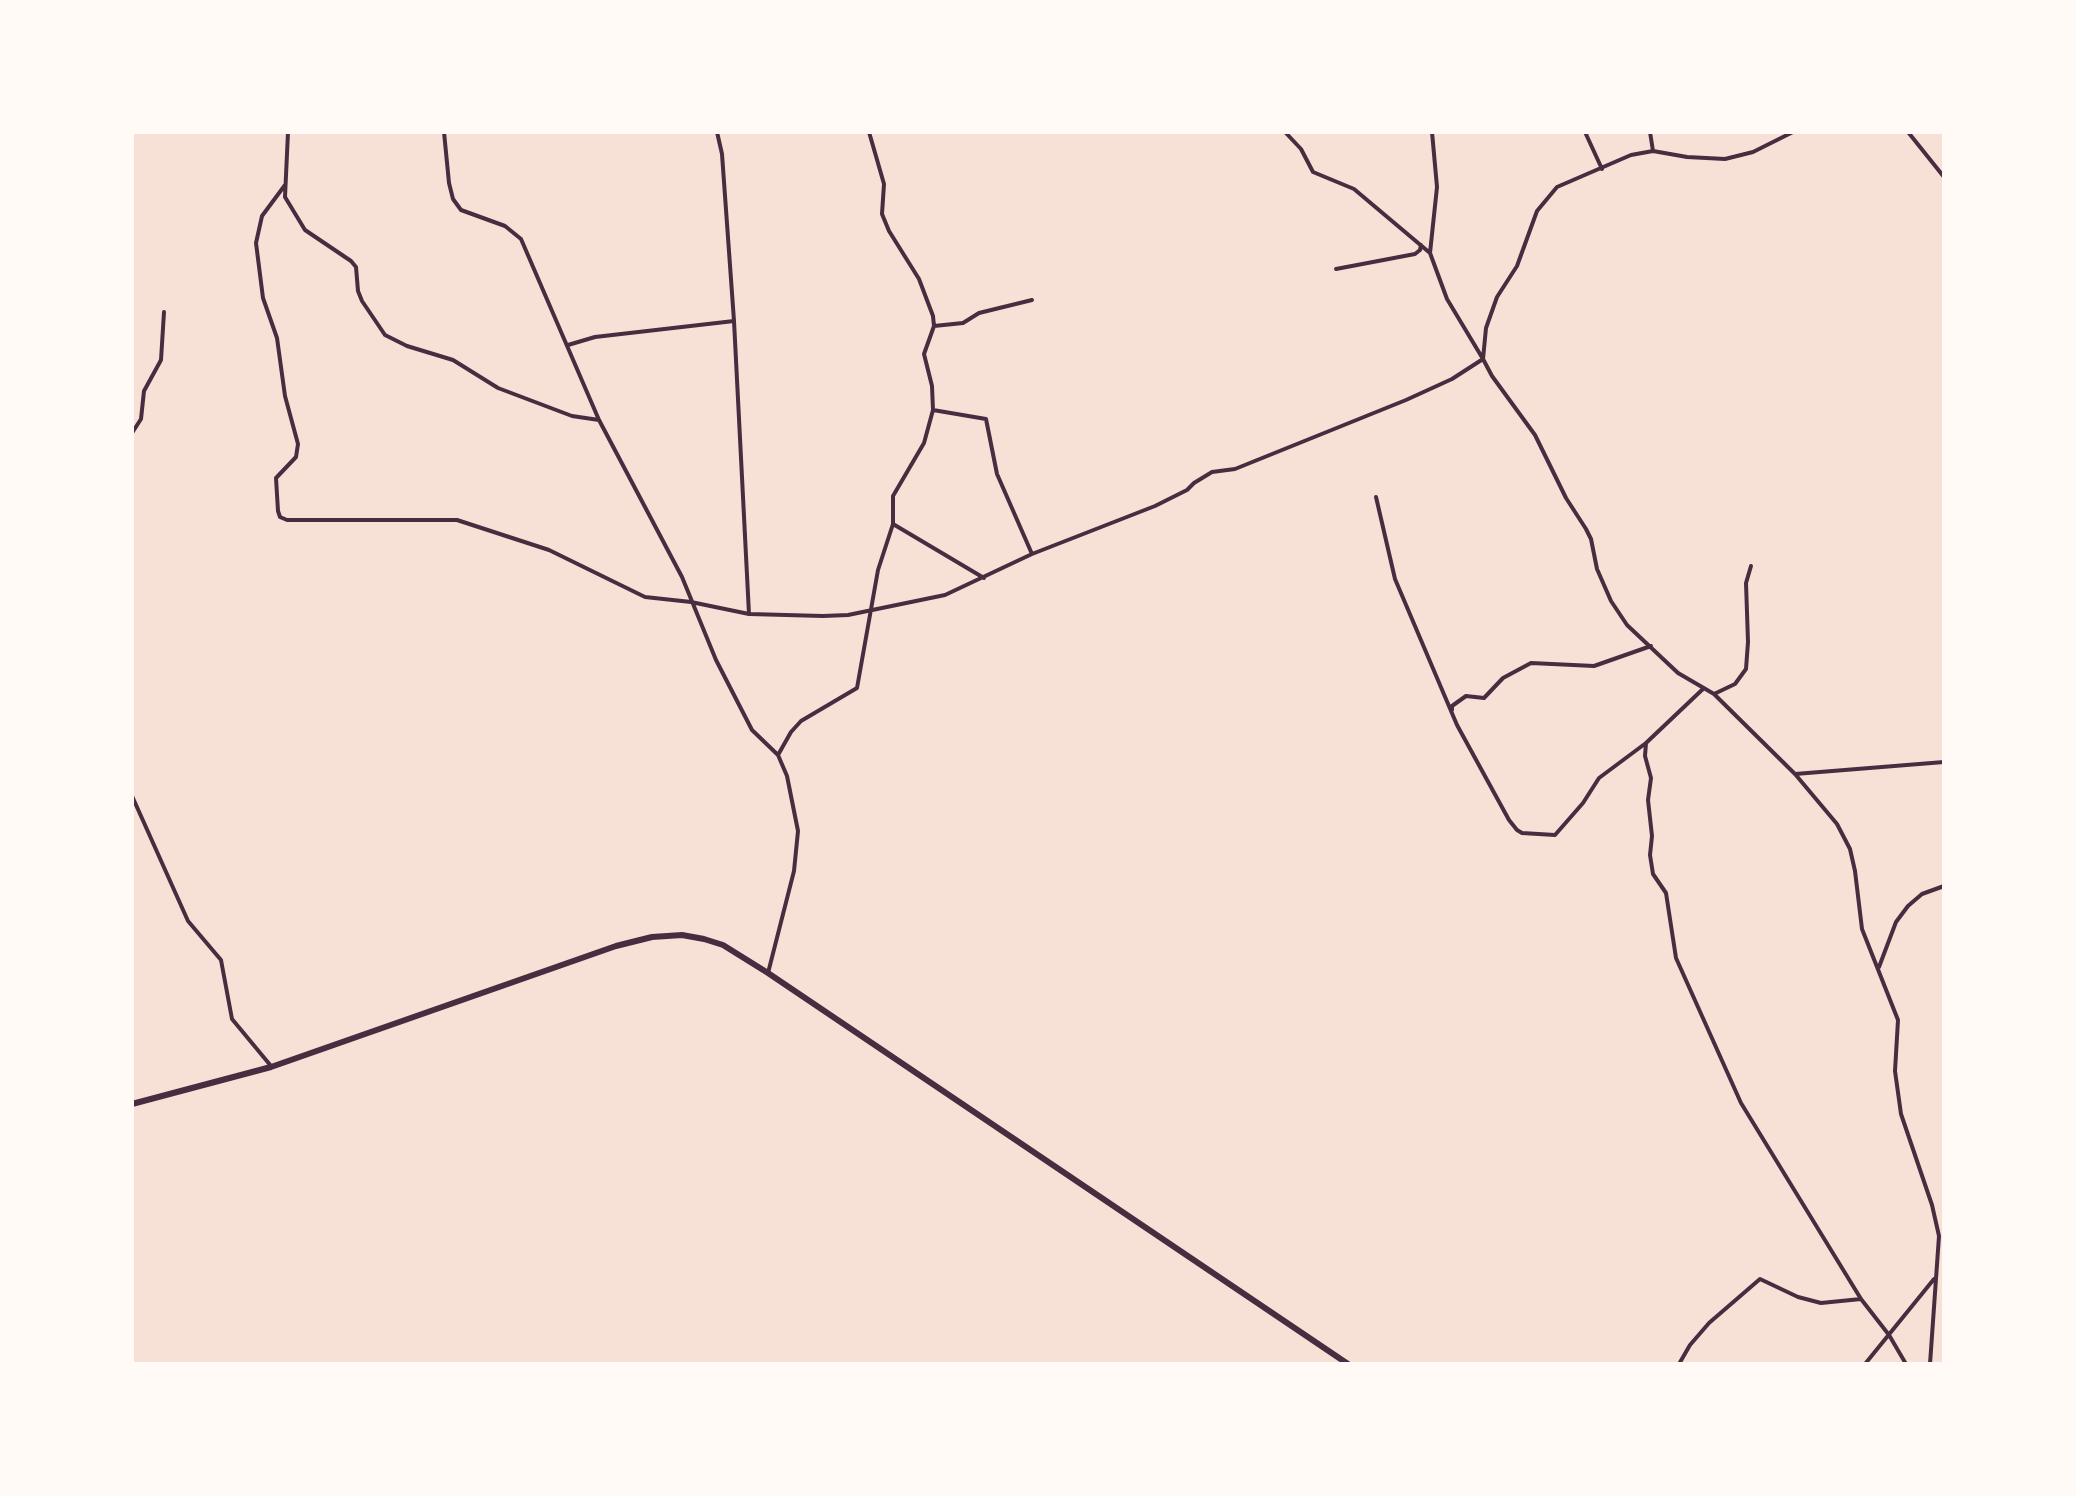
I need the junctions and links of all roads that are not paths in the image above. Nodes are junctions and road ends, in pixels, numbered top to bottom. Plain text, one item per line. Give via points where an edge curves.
1 (288, 132) edge
2 (444, 132) edge
3 (717, 132) edge
4 (869, 132) edge
5 (1285, 132) edge
6 (1432, 132) edge
7 (1585, 132) edge
8 (1650, 132) edge
9 (1793, 132) edge
10 (1908, 132) edge
11 (1653, 151) junction
12 (1602, 169) junction
13 (1944, 177) edge
14 (285, 185) junction
15 (1421, 245) junction
16 (1430, 253) junction
17 (1336, 269) dead end
18 (1032, 300) dead end
19 (164, 312) dead end
20 (734, 321) junction
21 (934, 326) junction
22 (568, 345) junction
23 (1483, 359) junction
24 (933, 410) junction
25 (599, 420) junction
26 (132, 433) edge
27 (1376, 497) dead end
28 (893, 524) junction
29 (1032, 554) junction
30 (1751, 566) dead end
31 (985, 578) junction
32 (691, 602) junction
33 (871, 610) junction
34 (749, 614) junction
35 (1651, 646) junction
36 (1704, 688) junction
37 (1714, 694) junction
38 (1453, 712) junction
39 (1646, 743) junction
40 (778, 755) junction
41 (1944, 762) edge
42 (1795, 774) junction
43 (132, 796) edge
44 (1944, 886) edge
45 (1878, 969) junction
46 (768, 973) junction
47 (271, 1067) junction
48 (132, 1104) edge
49 (1936, 1278) junction
50 (1861, 1299) junction
51 (1889, 1335) junction
52 (1348, 1364) edge
53 (1679, 1364) edge
54 (1865, 1364) edge
55 (1906, 1364) edge
56 (1930, 1364) edge

1 - 14 street
2 - 22 street via 453,199 461,210 505,226 521,239
3 - 20 street
4 - 21 street via 884,184 882,214 919,279
5 - 15 street via 1313,172 1354,189
6 - 16 street via 1437,187
7 - 12 street
8 - 11 street
9 - 11 street via 1725,159
10 - 13 street
11 - 12 street
12 - 23 street via 1557,187 1537,211 1517,266 1497,297
14 - 25 street via 285,197 305,230 356,267 358,291 385,335 453,360 498,388 572,416
14 - 32 street via 262,216 256,243 263,298 277,338 298,444 296,457 276,478 280,517 457,520 562,556 645,597
15 - 16 street
15 - 17 street via 1415,254
16 - 23 street via 1447,299
18 - 21 street via 979,313 963,323
19 - 26 street via 161,360 144,391 141,419
20 - 22 street via 595,337
20 - 34 street
21 - 24 street via 924,354
22 - 25 street
23 - 29 street via 1406,400 1235,469 1212,472 1155,506
23 - 35 street via 1535,435 1586,529 1611,601
24 - 28 street via 924,443 893,496
24 - 29 street via 986,419 997,474
25 - 32 street
27 - 38 street via 1395,579
28 - 31 street
28 - 33 street
29 - 31 street
30 - 37 street via 1746,583 1746,669 1735,684
31 - 33 street via 945,595
32 - 34 street
32 - 40 street via 752,730
33 - 34 street via 823,616
33 - 40 street via 857,688 801,721
35 - 36 street via 1678,673
35 - 38 street via 1594,666 1531,663 1503,678 1484,698 1466,696 1452,706
36 - 37 street
36 - 39 street
37 - 42 street
38 - 39 street via 1509,820 1522,833 1555,835 1599,778
39 - 50 street via 1650,855 1653,874 1666,893 1676,958 1741,1103
40 - 46 street via 798,831 792,884
41 - 42 street
42 - 45 street via 1837,824 1850,849 1862,929
43 - 47 street via 188,921 221,960 232,1019
44 - 45 street via 1908,906
45 - 49 street via 1898,1020 1895,1071 1901,1114 1939,1236
46 - 47 street via 704,939 652,937
46 - 52 street
47 - 48 street
49 - 51 street
49 - 56 street
50 - 51 street
50 - 53 street via 1821,1303 1760,1279 1709,1323
51 - 54 street
51 - 55 street

